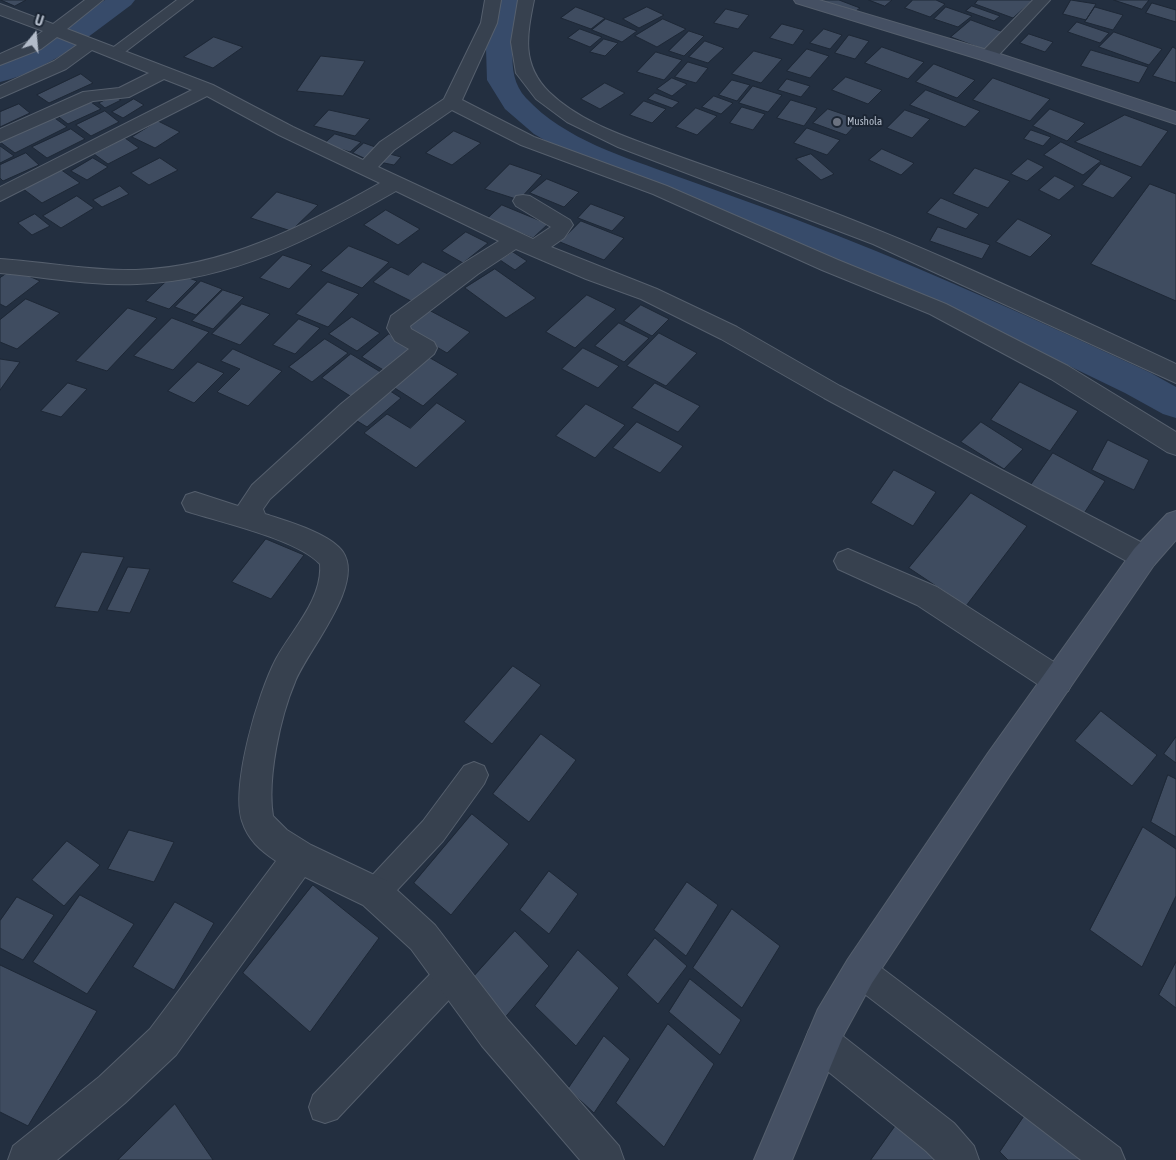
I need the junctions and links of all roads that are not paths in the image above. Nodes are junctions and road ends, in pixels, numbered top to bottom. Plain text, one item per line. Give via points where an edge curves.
1 (95, 0) edge
2 (186, 0) edge
3 (493, 0) edge
4 (526, 0) edge
5 (802, 0) edge
6 (1042, 0) edge
7 (0, 9) edge
8 (492, 23) junction
9 (517, 25) junction
10 (59, 32) junction
11 (88, 42) junction
12 (116, 52) junction
13 (988, 56) junction
14 (0, 60) edge
15 (164, 72) junction
16 (207, 89) junction
17 (0, 93) edge
18 (452, 102) junction
19 (1176, 118) edge
20 (0, 136) edge
21 (366, 168) junction
22 (685, 168) junction
23 (396, 183) junction
24 (667, 190) junction
25 (0, 195) edge
26 (522, 201) dead end
27 (526, 244) junction
28 (0, 266) edge
29 (1176, 374) edge
30 (1176, 445) edge
31 (195, 504) dead end
32 (254, 522) junction
33 (1176, 522) edge
34 (1144, 557) junction
35 (848, 561) dead end
36 (1058, 680) junction
37 (474, 775) dead end
38 (299, 857) junction
39 (375, 893) junction
40 (860, 971) junction
41 (452, 974) junction
42 (822, 1043) junction
43 (325, 1107) dead end
44 (27, 1160) edge
45 (605, 1160) edge
46 (773, 1160) edge
47 (960, 1160) edge
48 (1108, 1160) edge

1 - 10 street
2 - 12 lane
3 - 8 street
4 - 9 street
5 - 13 street
6 - 13 street
7 - 10 street
8 - 9 street
8 - 18 street
9 - 22 street via 523,69 530,82 560,111 604,135
10 - 11 street
10 - 14 street
11 - 12 street
11 - 17 street via 60,65
12 - 15 street
13 - 19 street
15 - 16 street
15 - 20 street via 123,93 89,96
16 - 21 street
16 - 25 street
18 - 21 street via 387,146
18 - 24 street via 514,135
21 - 23 street
22 - 24 street
22 - 29 street via 847,225 1002,292
23 - 27 street
23 - 28 street via 272,247 193,270 137,277
24 - 30 street via 837,268 938,308 1104,398
26 - 27 street via 563,225 557,233
27 - 32 street via 470,269 399,322 398,328 403,335 426,348 267,486 250,508
27 - 34 street via 649,294 729,333 832,392
31 - 32 street
32 - 38 street via 325,550 333,560 333,577 327,599 281,678 268,722 255,798 258,820 270,838
33 - 34 street
34 - 36 street
35 - 36 street via 927,596
36 - 40 street
37 - 39 lane via 433,830
38 - 39 street
38 - 44 street via 163,1042 112,1090
39 - 41 street via 423,937
40 - 42 street
40 - 48 lane
41 - 43 lane
41 - 45 street via 495,1033
42 - 46 street
42 - 47 street via 940,1136

